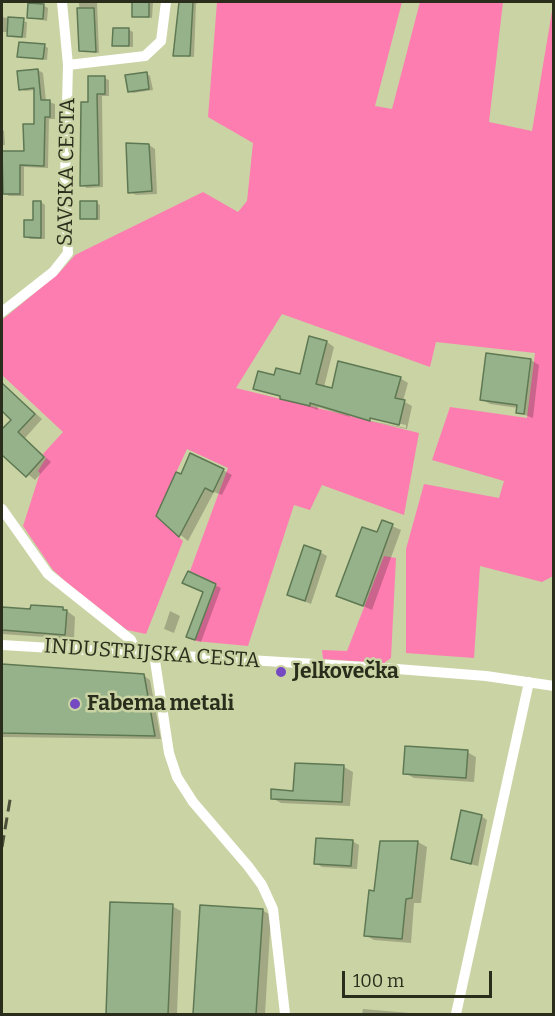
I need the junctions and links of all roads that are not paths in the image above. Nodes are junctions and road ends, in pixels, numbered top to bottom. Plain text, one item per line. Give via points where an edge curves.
1 (62, 2) edge
2 (166, 2) edge
3 (68, 65) junction
4 (2, 312) edge
5 (2, 509) edge
6 (2, 645) edge
7 (137, 653) junction
8 (154, 654) junction
9 (529, 682) junction
10 (554, 686) edge
11 (285, 1014) edge
12 (456, 1014) edge

1 - 3 street, SAVSKA CESTA
2 - 3 street via 161,41 145,56
3 - 4 street, SAVSKA CESTA via 68,253 53,272
5 - 7 street via 48,574 131,640
6 - 7 street, INDUSTRIJSKA CESTA
7 - 8 street, INDUSTRIJSKA CESTA
8 - 9 street, INDUSTRIJSKA CESTA
8 - 11 street via 167,743 177,777 255,876 273,909
9 - 10 street, INDUSTRIJSKA CESTA
9 - 12 street

